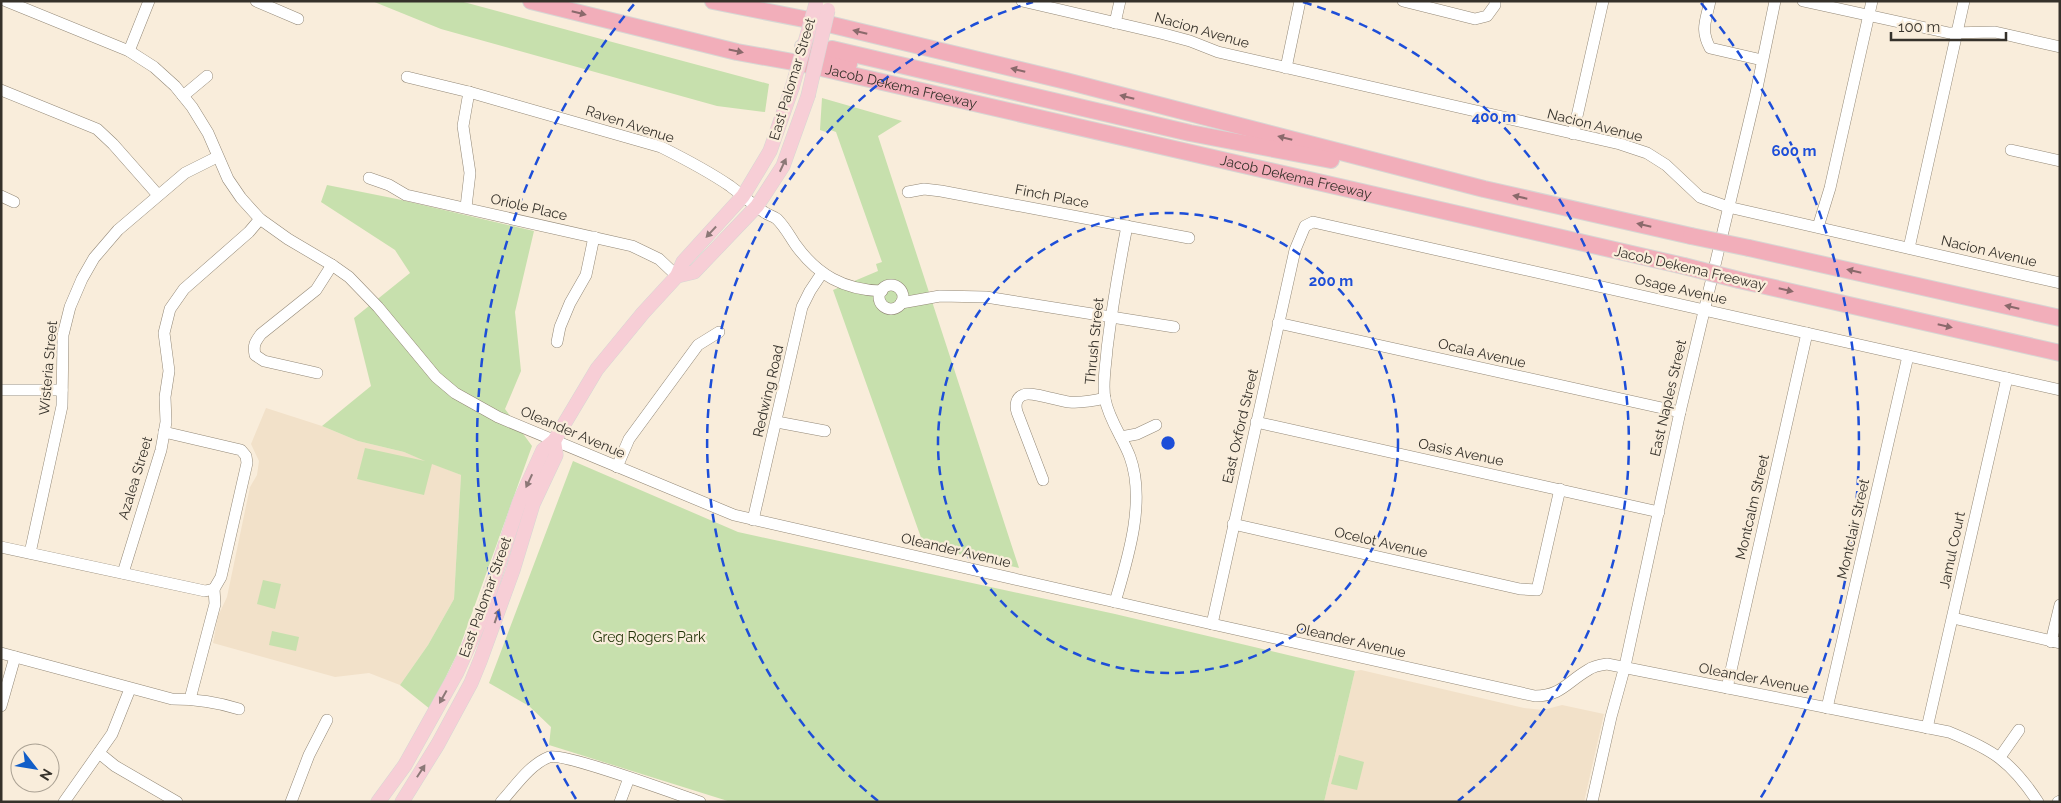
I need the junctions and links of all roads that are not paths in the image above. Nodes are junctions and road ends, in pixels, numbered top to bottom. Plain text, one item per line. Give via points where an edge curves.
1 (6, 1) edge
2 (149, 1) edge
3 (256, 1) edge
4 (531, 1) edge
5 (713, 1) edge
6 (1022, 1) edge
7 (1120, 1) edge
8 (1300, 1) edge
9 (1403, 1) edge
10 (1495, 1) edge
11 (1603, 1) edge
12 (1710, 1) edge
13 (1775, 1) edge
14 (1803, 1) edge
15 (1872, 1) edge
16 (1964, 1) edge
17 (823, 4) edge
18 (1869, 16) junction
19 (298, 19) dead end
20 (1115, 23) junction
21 (1957, 34) junction
22 (2060, 47) edge
23 (815, 50) junction
24 (129, 51) junction
25 (1762, 60) junction
26 (1286, 68) junction
27 (207, 76) dead end
28 (407, 76) dead end
29 (931, 79) junction
30 (1, 90) edge
31 (469, 92) junction
32 (183, 96) junction
33 (1573, 134) junction
34 (2011, 150) dead end
35 (217, 157) junction
36 (2060, 161) edge
37 (368, 178) dead end
38 (1484, 189) junction
39 (908, 192) dead end
40 (158, 195) junction
41 (1, 196) edge
42 (743, 196) junction
43 (14, 202) dead end
44 (757, 206) junction
45 (466, 207) junction
46 (1728, 207) junction
47 (260, 219) junction
48 (1127, 226) junction
49 (1818, 227) junction
50 (1300, 234) joint
51 (594, 237) junction
52 (1190, 238) dead end
53 (1909, 248) junction
54 (332, 265) junction
55 (1684, 266) junction
56 (822, 273) junction
57 (677, 276) junction
58 (2060, 283) edge
59 (862, 290) junction
60 (882, 290) junction
61 (901, 291) junction
62 (934, 296) junction
63 (881, 303) junction
64 (901, 303) junction
65 (1704, 310) junction
66 (1111, 317) junction
67 (2060, 318) edge
68 (1278, 323) junction
69 (1174, 327) dead end
70 (719, 332) dead end
71 (1807, 333) junction
72 (558, 342) dead end
73 (2060, 353) edge
74 (1908, 356) junction
75 (317, 373) dead end
76 (2007, 378) junction
77 (1, 390) edge
78 (62, 390) junction
79 (2060, 390) edge
80 (1105, 398) junction
81 (1680, 412) junction
82 (777, 422) junction
83 (1256, 422) junction
84 (1156, 425) dead end
85 (825, 431) dead end
86 (164, 432) junction
87 (1121, 437) junction
88 (554, 441) junction
89 (617, 467) junction
90 (1043, 480) dead end
91 (1560, 489) junction
92 (1659, 512) junction
93 (753, 520) junction
94 (1233, 524) junction
95 (1, 547) edge
96 (30, 553) junction
97 (123, 573) junction
98 (214, 589) junction
99 (1115, 602) junction
100 (2060, 605) edge
101 (1953, 618) junction
102 (1212, 624) junction
103 (2056, 642) edge
104 (1, 653) edge
105 (15, 657) junction
106 (1625, 666) junction
107 (456, 675) junction
108 (1728, 688) junction
109 (130, 689) junction
110 (463, 697) junction
111 (190, 699) junction
112 (1, 706) edge
113 (1827, 708) junction
114 (239, 709) dead end
115 (327, 720) dead end
116 (1927, 728) junction
117 (2019, 730) dead end
118 (98, 753) junction
119 (2000, 757) junction
120 (629, 778) junction
121 (64, 802) edge
122 (177, 802) edge
123 (291, 802) edge
124 (378, 802) edge
125 (402, 802) edge
126 (501, 802) edge
127 (620, 802) edge
128 (700, 802) edge
129 (1592, 802) edge
130 (2038, 802) edge

1 - 24 street, Oleander Avenue
2 - 24 street
3 - 19 street
4 -> 55 highway, Jacob Dekema Freeway via 737,52 804,64
38 -> 5 highway via 1066,81 824,23
6 - 20 street, Nacion Avenue
7 - 20 street
8 - 26 street
9 - 10 street via 1474,19 1487,16
11 - 33 street
12 - 25 street via 1703,30 1710,48
13 - 25 street, East Naples Street
14 - 18 street
15 - 18 street
16 - 21 street
17 - 23 main road, East Palomar Street, bridge
18 - 21 street
18 - 49 street via 1830,188
20 - 26 street, Nacion Avenue
21 - 22 street via 1995,32
21 - 53 street
23 - 29 highway via 830,60
23 - 42 main road, East Palomar Street, bridge via 792,88 770,151
44 -> 23 main road, East Palomar Street, bridge via 783,166 808,96
24 - 32 street, Oleander Avenue via 154,67
25 - 46 street, East Naples Street
26 - 33 street, Nacion Avenue
27 - 32 street
28 - 31 street, Raven Avenue
29 - 38 highway
29 - 55 highway
30 - 40 street via 96,129
31 - 42 street, Raven Avenue via 660,147 690,161
31 - 45 street via 462,126 470,173
32 - 35 street, Oleander Avenue via 208,133
33 - 46 street, Nacion Avenue via 1647,153 1666,165 1700,198
34 - 36 street
35 - 40 street, Wisteria Street via 185,173
35 - 47 street, Oleander Avenue via 232,185
37 - 45 street, Oriole Place via 406,195
67 -> 38 highway, bridge
39 - 48 street, Finch Place via 941,191
40 - 78 street, Wisteria Street via 110,239 82,279 70,306 63,335
41 - 43 street
42 - 44 street, Raven Avenue
42 -> 57 main road, East Palomar Street via 683,262
44 - 56 street, Raven Avenue via 786,229
44 - 57 main road, East Palomar Street via 694,272
45 - 51 street, Oriole Place
46 - 49 street, Nacion Avenue
46 - 65 street, East Naples Street
47 - 54 street, Oleander Avenue
47 - 86 street, Azalea Street via 184,289 170,310 164,333 169,371
48 - 52 street, Finch Place
48 - 66 street, Thrush Street
49 - 53 street, Nacion Avenue
50 - 65 street, Osage Avenue via 1305,226 1314,222
50 - 68 street, East Oxford Street
51 - 57 street, Oriole Place via 646,252
51 - 72 street via 586,275 570,303
53 - 58 street, Nacion Avenue
54 - 75 street via 316,290 261,334 254,346 255,355 264,361
54 - 88 street, Oleander Avenue via 363,290 436,377 455,393 482,410
55 -> 73 highway, Jacob Dekema Freeway, bridge
56 - 59 street, Raven Avenue
56 - 82 street, Redwing Road via 802,307
57 - 88 main road, East Palomar Street via 596,369
59 - 60 street, Raven Avenue
59 - 63 street, Raven Avenue
60 - 61 street via 890,285
60 - 63 street
61 - 62 street
61 - 64 street
62 - 64 street
62 - 66 street via 986,298
63 - 64 street via 891,308
65 - 71 street, Osage Avenue
65 - 81 street, East Naples Street
66 - 69 street
66 - 80 street, Thrush Street via 1104,376
68 - 81 street, Ocala Avenue
68 - 83 street, East Oxford Street
70 - 89 street via 698,345 629,439
71 - 74 street, Osage Avenue
71 - 108 street, Montcalm Street
74 - 76 street, Osage Avenue
74 - 113 street, Montclair Street
76 - 79 street, Osage Avenue
76 - 101 street, Jamul Court
77 - 78 street
78 - 96 street, Wisteria Street via 62,406
80 - 87 street, Thrush Street
80 - 90 street via 1085,402 1030,394 1018,398 1017,412
81 - 92 street, East Naples Street
82 - 85 street
82 - 93 street, Redwing Road
83 - 91 street, Oasis Avenue
83 - 94 street, East Oxford Street
84 - 87 street
86 - 97 street, Azalea Street
86 - 98 street via 240,450 246,456 221,577
87 - 99 street, Thrush Street via 1137,482 1138,506
88 - 89 street, Oleander Avenue
88 -> 107 main road, East Palomar Street via 543,450 519,503 480,621
110 -> 88 main road, East Palomar Street via 489,639 533,504 556,455
89 - 93 street, Oleander Avenue
91 - 92 street, Oasis Avenue
91 - 94 street, Ocelot Avenue via 1537,590
92 - 106 street, East Naples Street
93 - 99 street, Oleander Avenue
94 - 102 street, East Oxford Street
95 - 96 street
96 - 97 street
97 - 98 street via 205,591
98 - 111 street via 215,604
99 - 102 street, Oleander Avenue
100 - 103 street
101 - 103 street
101 - 116 street, Jamul Court
102 - 106 street, Oleander Avenue via 1535,696 1560,690 1593,667 1607,664
104 - 105 street
105 - 109 street
105 - 112 street
106 - 108 street, Oleander Avenue
106 - 129 street, East Naples Street
107 - 110 main road via 462,682
107 -> 124 main road, East Palomar Street via 405,765
108 - 113 street, Oleander Avenue
109 - 111 street via 172,699
109 - 118 street via 112,734
125 -> 110 main road, East Palomar Street
111 - 114 street
113 - 116 street, Oleander Avenue
115 - 123 street
116 - 119 street, Oleander Avenue via 1949,732
117 - 119 street
118 - 121 street
118 - 122 street
119 - 130 street, Oleander Avenue
120 - 126 street via 583,763 550,757 528,772
120 - 127 street
120 - 128 street

